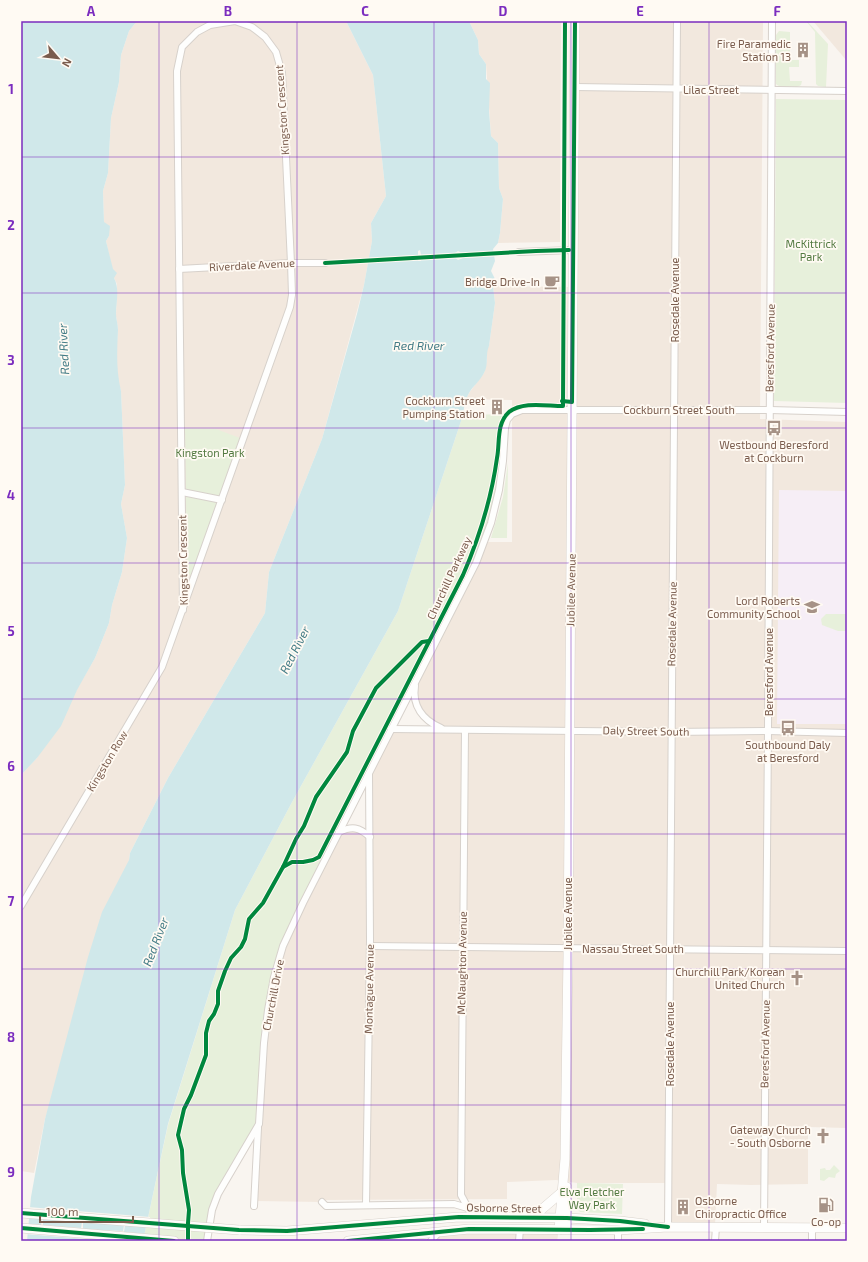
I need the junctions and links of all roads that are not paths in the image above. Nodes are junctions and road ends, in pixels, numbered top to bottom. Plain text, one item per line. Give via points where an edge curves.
1 (575, 21) edge
2 (677, 21) edge
3 (772, 21) edge
4 (575, 88) junction
5 (676, 90) junction
6 (772, 90) junction
7 (847, 91) edge
8 (573, 250) junction
9 (519, 252) dead end
10 (292, 263) junction
11 (326, 263) dead end
12 (179, 269) junction
13 (572, 410) junction
14 (674, 410) junction
15 (770, 410) junction
16 (847, 412) edge
17 (512, 414) joint
18 (182, 492) junction
19 (222, 500) junction
20 (183, 610) junction
21 (416, 681) junction
22 (391, 729) junction
23 (444, 730) junction
24 (464, 730) junction
25 (569, 731) junction
26 (768, 731) junction
27 (671, 732) junction
28 (847, 733) edge
29 (369, 774) junction
30 (339, 832) junction
31 (370, 837) junction
32 (21, 906) edge
33 (370, 946) junction
34 (462, 948) junction
35 (568, 948) junction
36 (671, 949) junction
37 (766, 950) junction
38 (847, 951) edge
39 (258, 1124) junction
40 (565, 1159) junction
41 (562, 1192) junction
42 (461, 1195) junction
43 (322, 1202) dead end
44 (454, 1204) junction
45 (366, 1205) junction
46 (254, 1206) dead end
47 (468, 1208) junction
48 (21, 1213) edge
49 (502, 1217) junction
50 (522, 1217) junction
51 (563, 1218) junction
52 (668, 1227) junction
53 (716, 1227) junction
54 (764, 1227) junction
55 (21, 1228) edge
56 (812, 1228) junction
57 (847, 1228) edge
58 (520, 1229) junction
59 (562, 1230) junction
60 (618, 1230) junction
61 (438, 1233) junction
62 (174, 1241) edge
63 (207, 1241) edge
64 (348, 1241) edge
65 (432, 1241) edge
66 (520, 1241) edge
67 (618, 1241) edge
68 (716, 1241) edge
69 (812, 1241) edge

1 - 4 main road, Jubilee Avenue
2 - 5 street, Rosedale Avenue
3 - 6 street, Beresford Avenue
4 - 5 street, Lilac Street
4 - 8 main road, Jubilee Avenue
5 - 6 street, Lilac Street
5 - 14 street, Rosedale Avenue
6 - 7 street, Lilac Street
6 - 15 street, Beresford Avenue
8 - 9 street
8 - 13 main road, Jubilee Avenue
10 - 11 street, Riverdale Avenue
10 - 12 street, Riverdale Avenue
10 - 12 street, Kingston Crescent via 282,73 276,52 265,37 252,27 235,21 210,25 197,32 182,47 178,66
10 - 19 street, Kingston Crescent via 290,307
12 - 18 street, Kingston Crescent
13 - 14 street, Cockburn Street South
13 - 17 street, Cockburn Street South via 522,410
13 - 25 main road, Jubilee Avenue
14 - 15 street, Cockburn Street South
14 - 27 street, Rosedale Avenue
15 - 16 street, Cockburn Street South
15 - 26 street, Beresford Avenue
17 - 21 street, Churchill Drive via 505,428 503,461 495,508 476,563
18 - 19 street
18 - 20 street, Kingston Crescent
19 - 20 street, Kingston Crescent
20 - 32 street, Kingston Row via 158,674
21 - 22 street, Churchill Drive
21 - 23 street via 414,692 421,713 430,723
22 - 23 street, Daly Street South
22 - 29 street, Churchill Drive
23 - 24 street, Daly Street South
24 - 25 street, Daly Street South
24 - 34 street, McNaughton Avenue
25 - 27 street, Daly Street South
25 - 35 main road, Jubilee Avenue
26 - 27 street, Daly Street South
26 - 28 street, Daly Street South
26 - 37 street, Beresford Avenue
27 - 36 street, Rosedale Avenue
29 - 30 street, Churchill Drive
29 - 31 street, Montague Avenue
30 - 31 street via 357,828
30 - 39 street, Churchill Drive via 283,946 274,977 264,1043
31 - 33 street, Montague Avenue
33 - 34 street, Nassau Street South
33 - 45 street, Montague Avenue
34 - 35 street, Nassau Street South
34 - 42 street, McNaughton Avenue
35 - 36 street, Nassau Street South
35 - 40 main road, Jubilee Avenue
36 - 37 street, Nassau Street South
36 - 52 street, Rosedale Avenue
37 - 38 street, Nassau Street South
37 - 54 street, Beresford Avenue
39 - 46 street, Churchill Drive
39 - 63 street, Churchill Drive via 218,1194 212,1210
40 - 41 main road, Jubilee Avenue
40 - 51 main road, Jubilee Avenue via 568,1192
41 - 50 main road via 541,1210
41 - 51 main road, Jubilee Avenue
42 - 44 street
42 - 47 street, McNaughton Avenue
43 - 45 street, Osborne Street via 326,1206
44 - 45 street, Osborne Street
44 - 47 street, Osborne Street
47 - 49 street, Osborne Street
48 - 49 main road, Osborne Street, bridge via 239,1230 287,1231 459,1217
49 - 50 main road, Osborne Street
50 - 51 main road, Osborne Street
51 - 52 main road, Osborne Street
51 - 59 main road, Jubilee Avenue
52 - 53 main road, Osborne Street
52 - 60 main road, Osborne Street
53 - 54 main road, Osborne Street
53 - 68 street
54 - 56 main road, Osborne Street
55 - 62 main road
56 - 57 main road, Osborne Street
56 - 69 street
58 - 59 main road, Osborne Street
58 - 61 main road, Osborne Street via 470,1229
58 - 66 street
59 - 60 main road, Osborne Street
60 - 67 street
61 - 64 main road, Osborne Street
61 - 65 street

